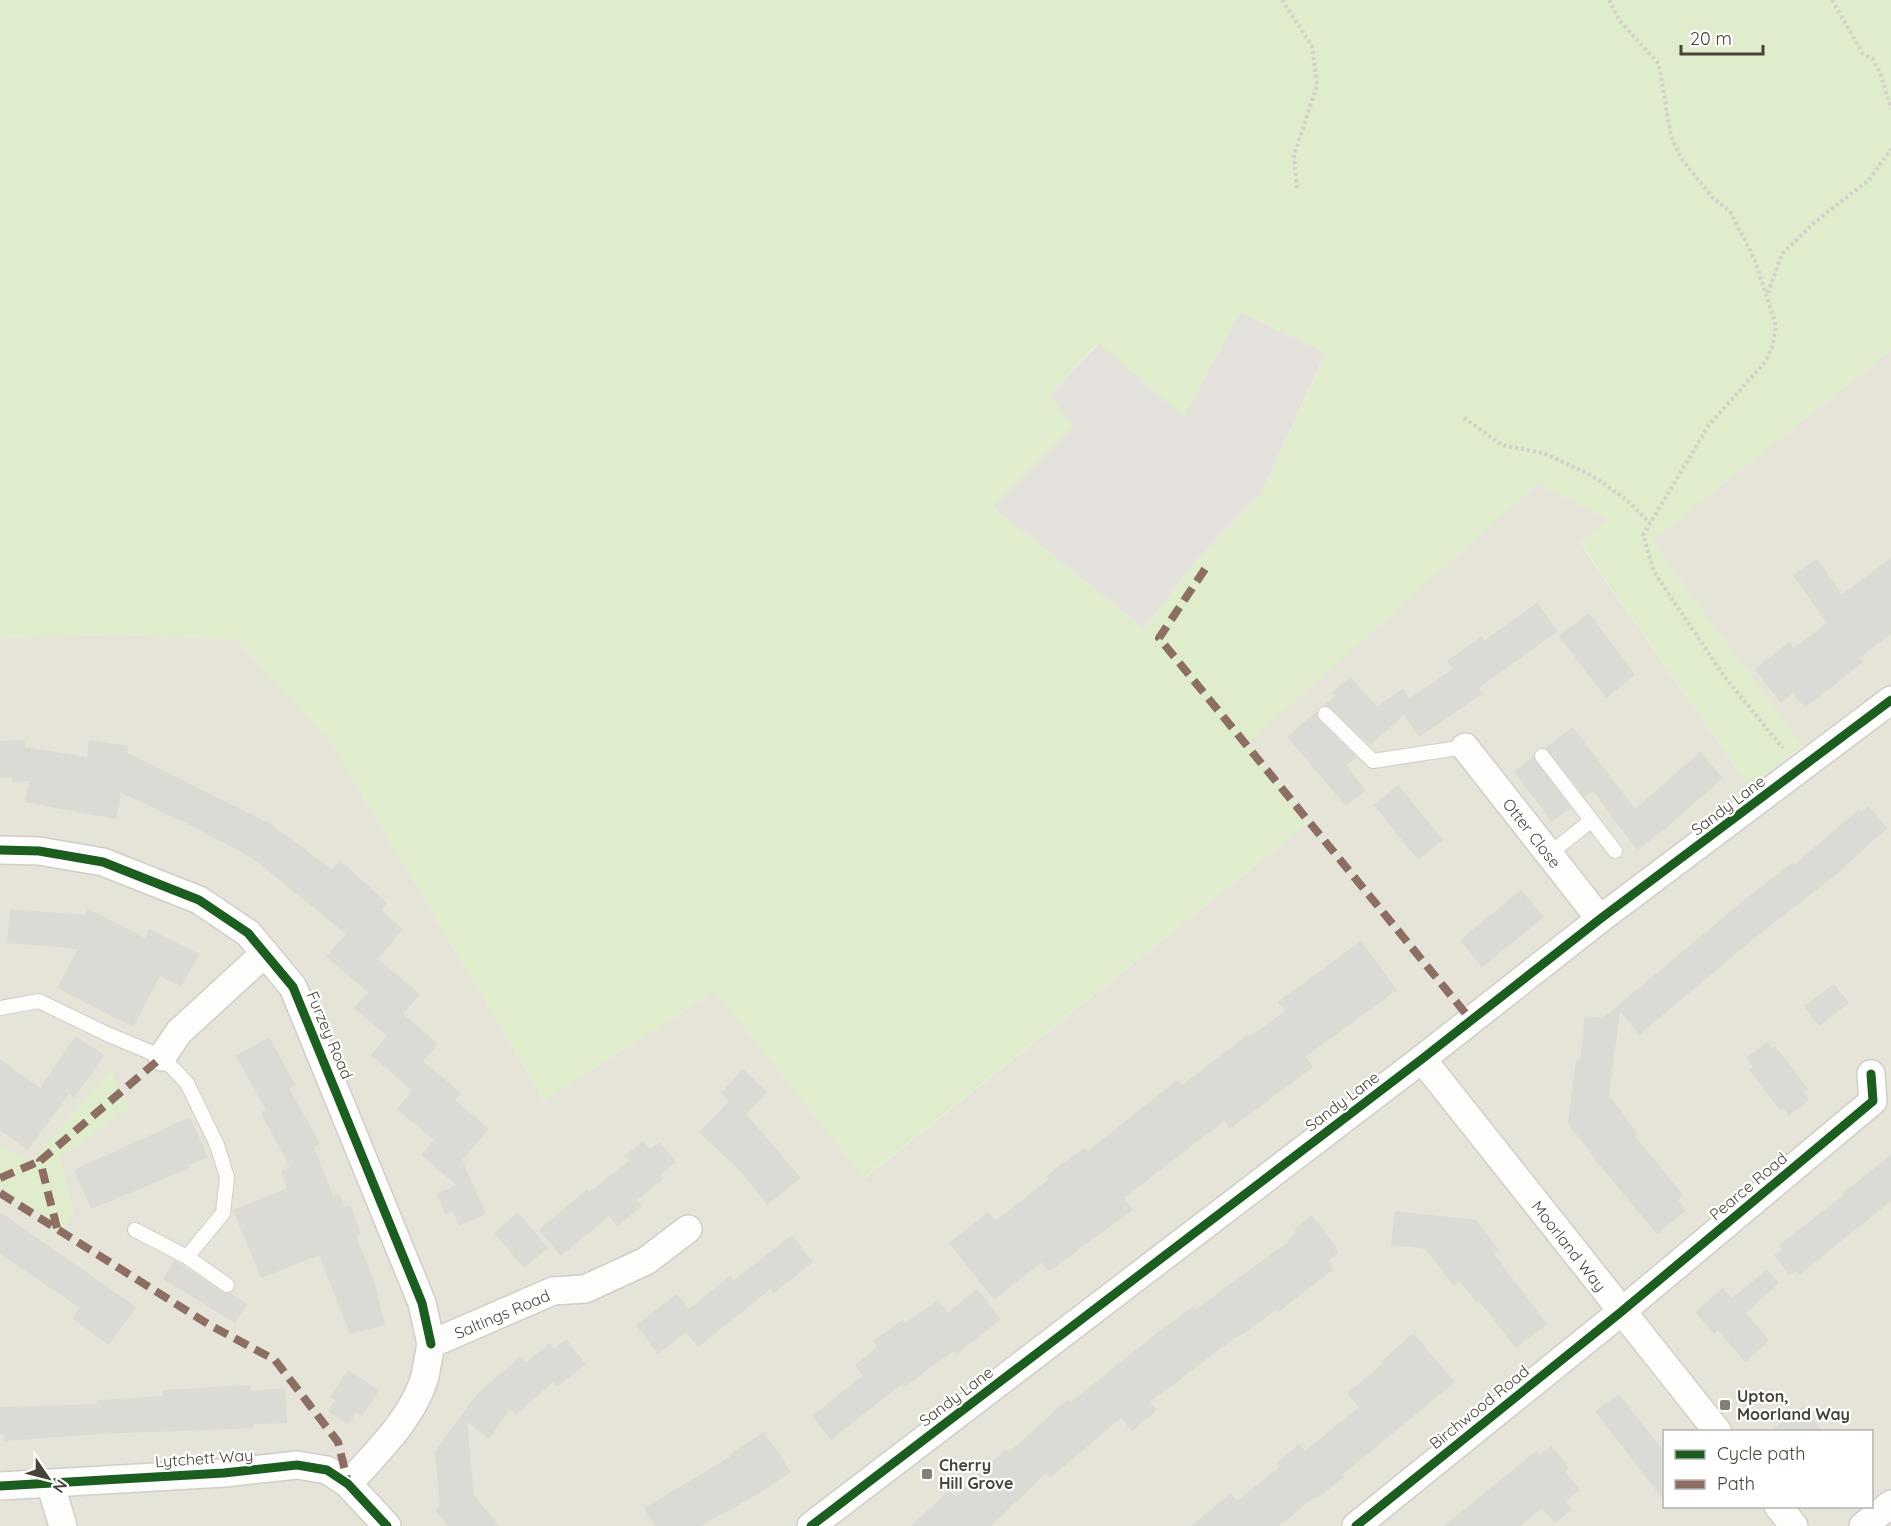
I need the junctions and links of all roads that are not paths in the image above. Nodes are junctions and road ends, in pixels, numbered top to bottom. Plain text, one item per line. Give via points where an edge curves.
1 (1891, 700) edge
2 (1325, 714) dead end
3 (1465, 747) joint
4 (1542, 756) dead end
5 (1592, 821) junction
6 (0, 850) edge
7 (1615, 851) dead end
8 (1549, 854) junction
9 (1600, 920) junction
10 (265, 953) junction
11 (0, 1008) edge
12 (162, 1057) junction
13 (1422, 1059) junction
14 (1871, 1074) dead end
15 (688, 1229) dead end
16 (135, 1230) dead end
17 (187, 1257) junction
18 (227, 1285) dead end
19 (1621, 1312) junction
20 (431, 1344) junction
21 (1717, 1430) edge
22 (50, 1483) junction
23 (348, 1484) junction
24 (0, 1486) edge
25 (1891, 1504) edge
26 (1780, 1508) edge
27 (63, 1526) edge
28 (387, 1526) edge
29 (811, 1526) edge
30 (1356, 1526) edge
31 (1794, 1526) edge
32 (1863, 1526) edge

1 - 9 street, Sandy Lane
2 - 3 lane via 1373,761
3 - 8 street, Otter Close
4 - 5 lane
5 - 7 lane
5 - 8 lane
6 - 10 street, Furzey Road via 39,851 104,862 199,900 248,933
8 - 9 street, Otter Close
9 - 13 street, Sandy Lane
10 - 12 street via 179,1032
10 - 20 street, Furzey Road via 293,987 325,1061 422,1303
11 - 12 lane via 39,1001
12 - 17 lane via 187,1083 217,1145 227,1177 224,1213
13 - 19 street, Moorland Way
13 - 29 street, Sandy Lane
14 - 19 street, Pearce Road via 1873,1101
15 - 20 street, Saltings Road via 646,1261 585,1289 553,1291
16 - 17 lane
17 - 18 lane
19 - 21 street, Moorland Way
19 - 30 street, Birchwood Road
20 - 23 street via 415,1400
22 - 23 street, Lytchett Way via 297,1465 327,1470
22 - 24 street, Lytchett Way
22 - 27 street
23 - 28 street, Lytchett Way
25 - 32 street
26 - 31 street

